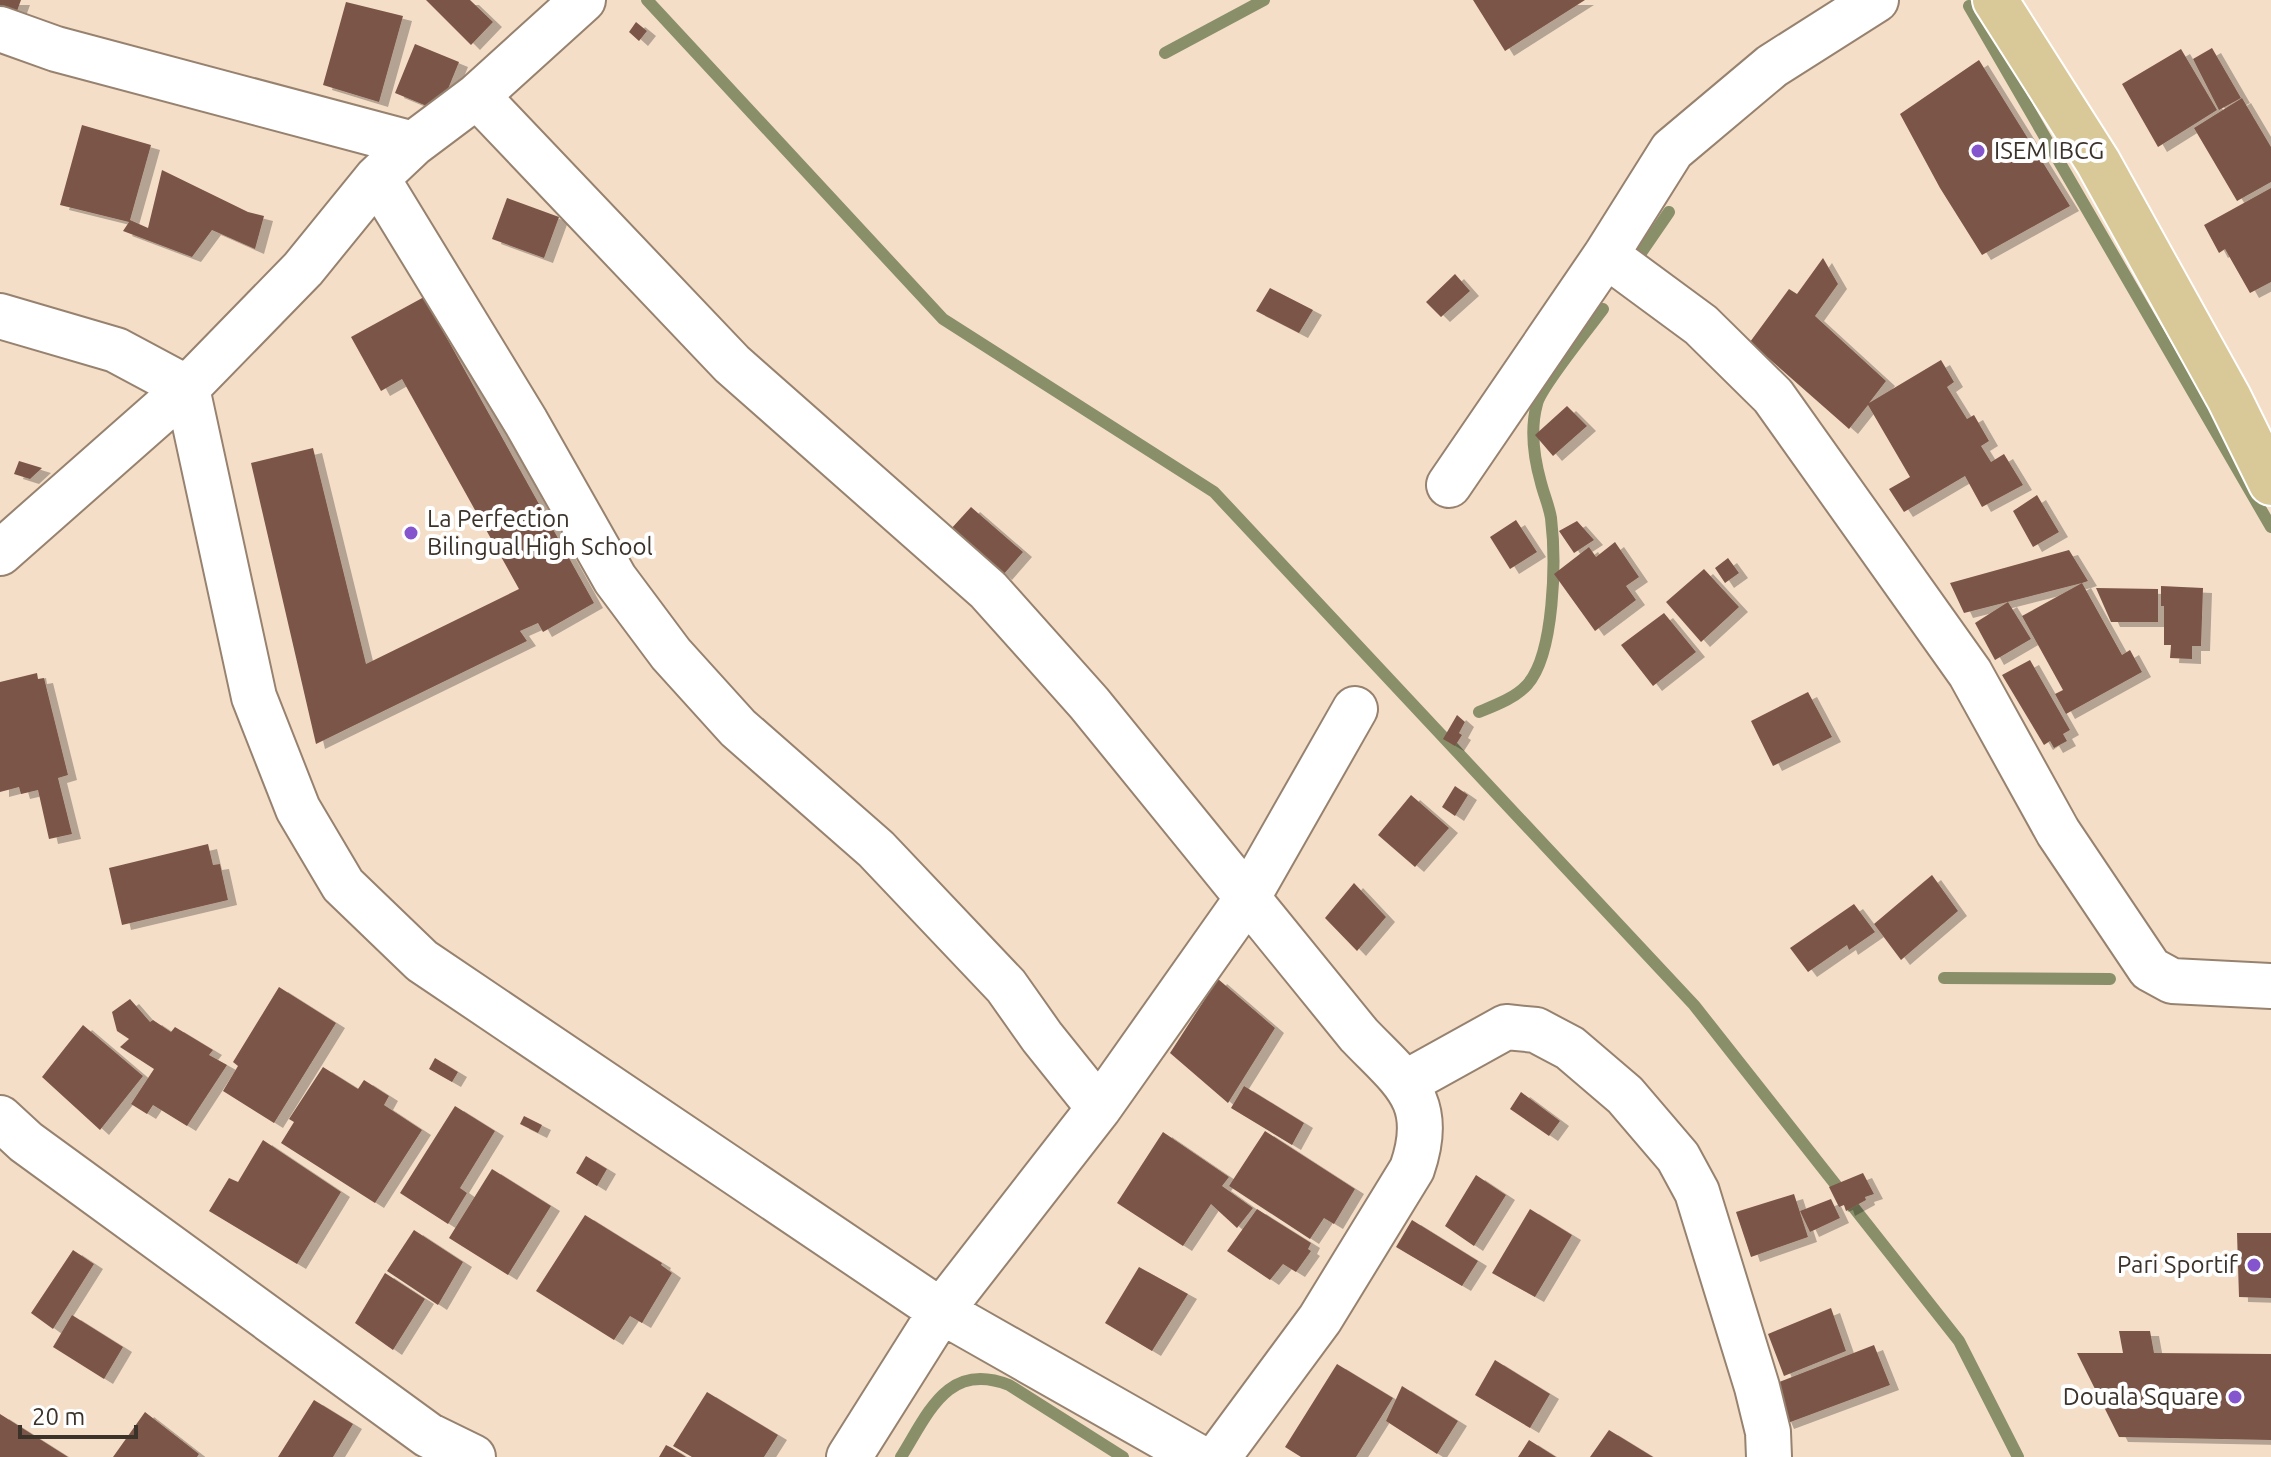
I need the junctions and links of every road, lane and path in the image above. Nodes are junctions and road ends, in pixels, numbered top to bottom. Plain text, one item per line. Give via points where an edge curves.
1 (583, 0) edge
2 (1876, 0) edge
3 (1995, 0) edge
4 (0, 29) edge
5 (477, 96) junction
6 (413, 144) junction
7 (377, 178) junction
8 (1606, 255) junction
9 (0, 316) edge
10 (187, 388) junction
11 (2271, 483) edge
12 (1449, 485) dead end
13 (0, 553) edge
14 (1355, 709) dead end
15 (1248, 897) junction
16 (2271, 986) edge
17 (1405, 1083) junction
18 (1099, 1108) junction
19 (0, 1118) edge
20 (941, 1311) junction
21 (473, 1457) edge
22 (849, 1457) edge
23 (1198, 1457) edge
24 (1218, 1457) edge
25 (1769, 1457) edge

1 - 5 street
2 - 8 street via 1772,66 1672,150
3 - 11 main road via 2098,162
4 - 6 street via 56,49
5 - 6 street
5 - 15 street via 732,364 988,590 1089,703
6 - 7 street
7 - 10 street via 303,269
7 - 18 street via 615,579 671,654 738,728 876,849 1006,986
8 - 12 street
8 - 16 street via 1701,325 1773,396 1970,673 2058,832 2150,969 2172,981
9 - 10 street via 116,350
10 - 13 street
10 - 20 street via 254,697 298,809 343,885 422,961
14 - 15 street
15 - 17 street via 1359,1035
15 - 18 street
17 - 24 street via 1419,1107 1421,1145 1412,1169 1320,1319
17 - 25 street via 1506,1027 1536,1030 1570,1048 1625,1095 1678,1157 1697,1192 1757,1387
18 - 20 street
19 - 21 street via 416,1426
20 - 22 street
20 - 23 street

